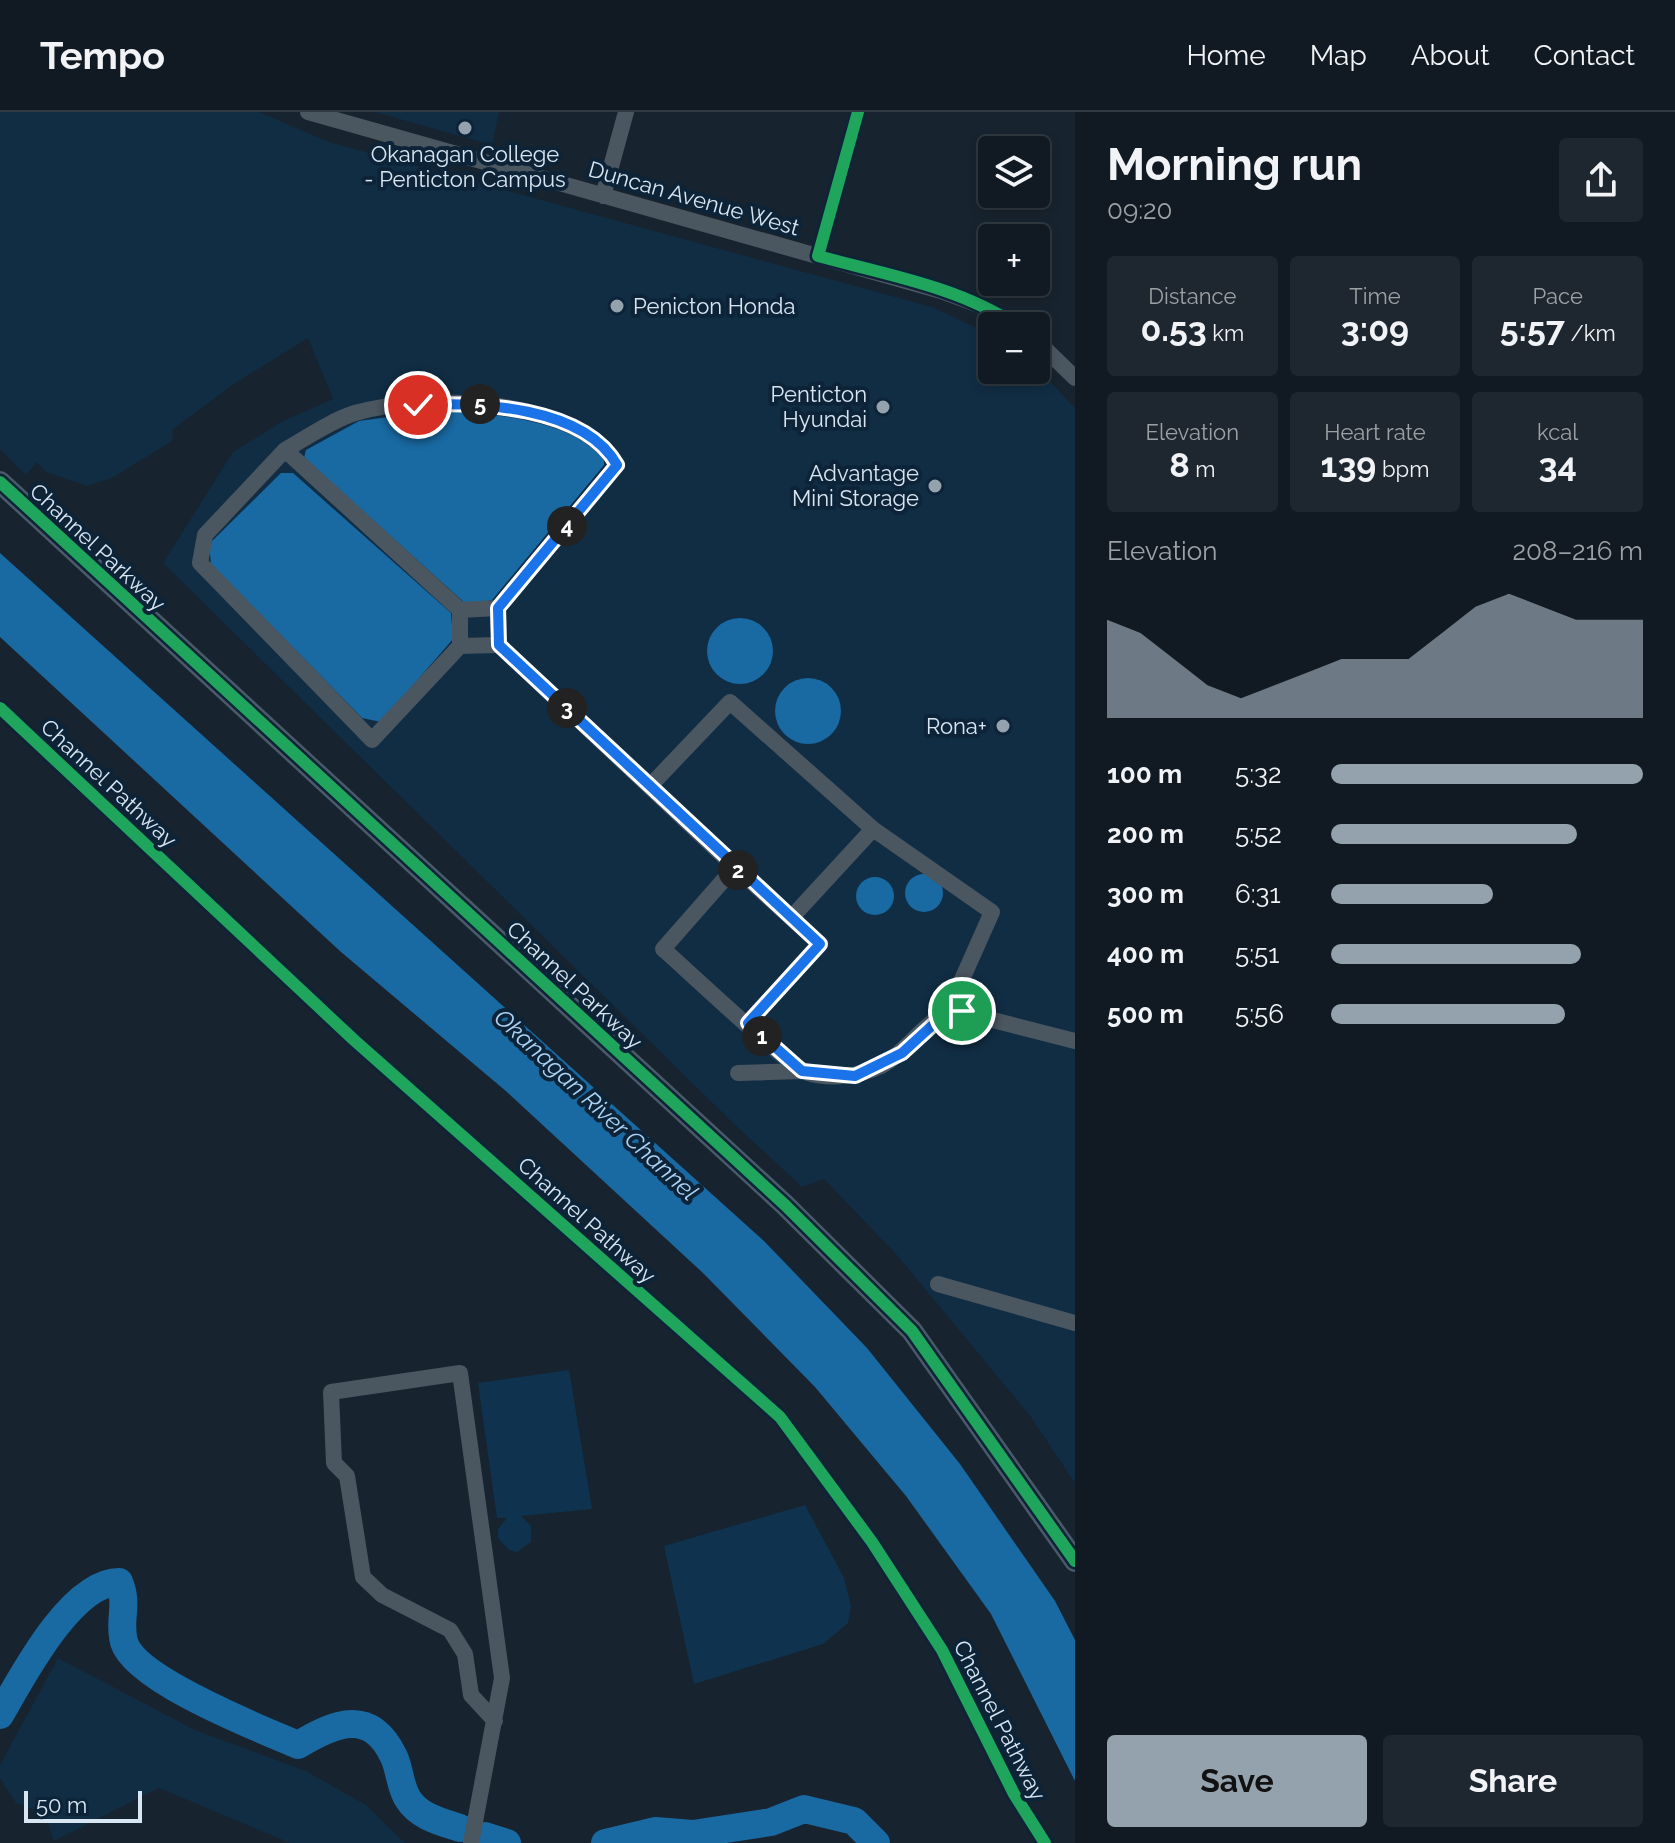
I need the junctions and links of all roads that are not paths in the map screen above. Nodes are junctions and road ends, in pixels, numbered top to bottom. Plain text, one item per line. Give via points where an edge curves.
1 (308, 112) edge
2 (626, 112) edge
3 (858, 112) edge
4 (603, 196) junction
5 (818, 256) junction
6 (992, 312) edge
7 (1050, 354) edge
8 (1075, 378) edge
9 (285, 450) junction
10 (0, 482) edge
11 (498, 608) junction
12 (460, 610) junction
13 (499, 645) junction
14 (460, 646) junction
15 (650, 786) junction
16 (873, 829) junction
17 (735, 867) junction
18 (791, 918) junction
19 (948, 1011) junction
20 (748, 1023) junction
21 (1075, 1041) edge
22 (802, 1071) junction
23 (738, 1073) dead end
24 (938, 1284) dead end
25 (1075, 1323) edge
26 (1075, 1561) edge
27 (495, 1721) junction
28 (471, 1843) edge

1 - 4 street, Duncan Avenue West
2 - 4 street
3 - 5 street
4 - 5 street, Duncan Avenue West
5 - 6 street, Duncan Avenue West via 941,291
7 - 8 street
9 - 11 street via 354,413 469,402 563,422 607,447 617,465
9 - 12 street
9 - 14 street via 205,535 200,563 372,740
10 - 26 highway, Channel Parkway via 785,1205 912,1331
11 - 12 street
11 - 13 street
12 - 14 street
13 - 14 street
13 - 15 street
15 - 16 street via 730,702
15 - 17 street
16 - 18 street
16 - 19 street via 992,912
17 - 18 street
17 - 20 street via 663,949
18 - 20 street via 820,944
19 - 21 street
19 - 22 street via 882,1065 855,1076
20 - 22 street
22 - 23 street
24 - 25 street
27 - 27 street via 502,1678 460,1373 331,1392 334,1463 347,1476 363,1577 382,1595 450,1630 465,1654 471,1695
27 - 28 street

